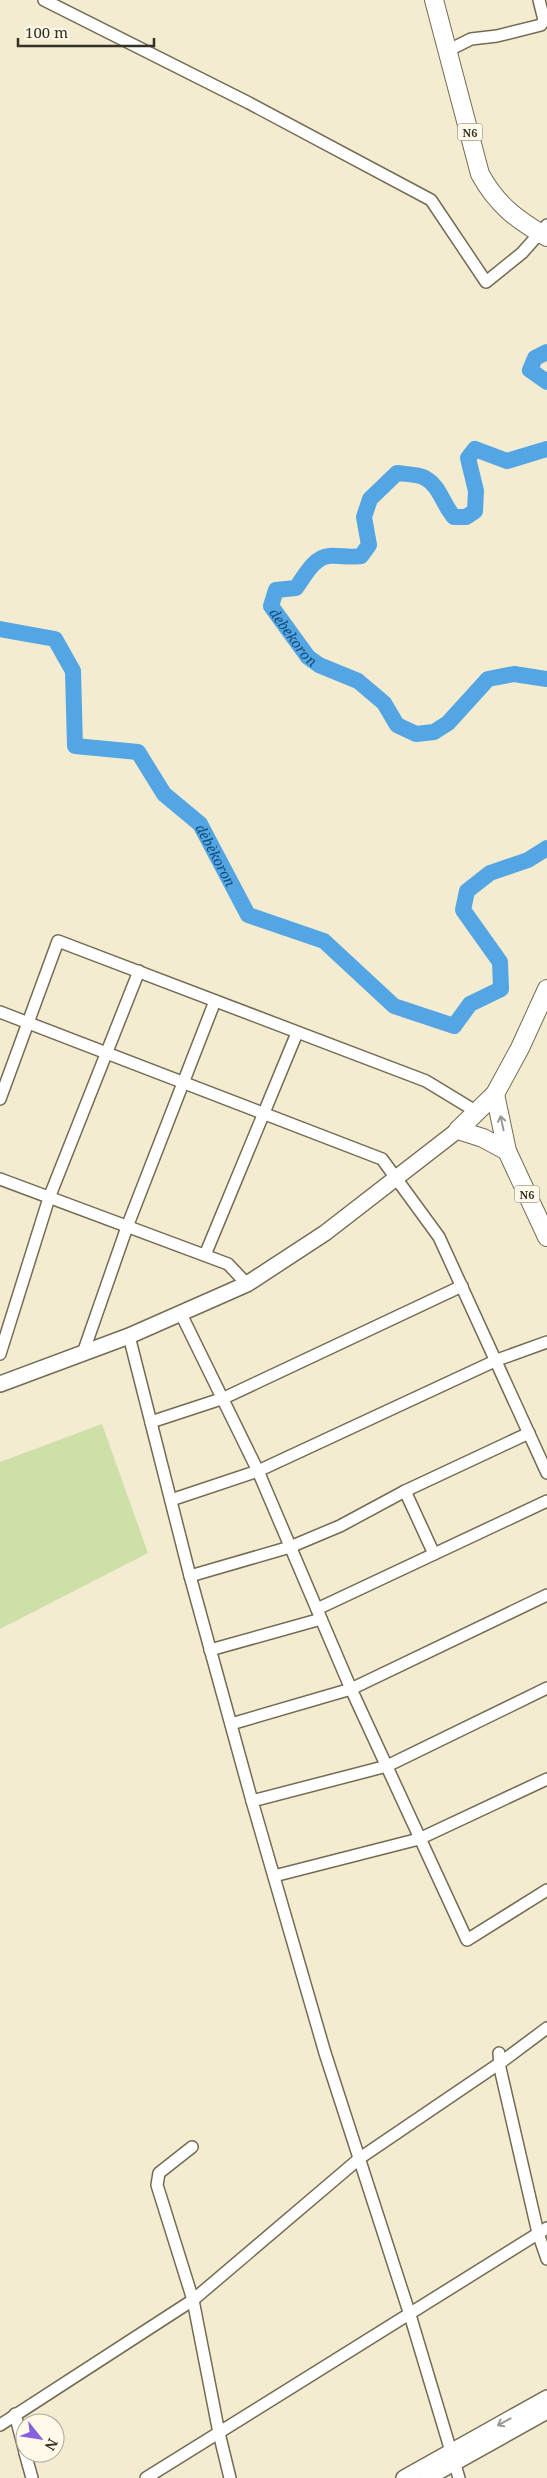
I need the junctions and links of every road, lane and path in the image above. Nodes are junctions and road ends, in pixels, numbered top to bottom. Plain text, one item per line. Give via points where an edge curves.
1 (44, 0) edge
2 (434, 0) edge
3 (539, 0) edge
4 (448, 51) junction
5 (545, 232) edge
6 (139, 971) junction
7 (544, 996) edge
8 (215, 1001) junction
9 (0, 1012) edge
10 (28, 1022) junction
11 (297, 1032) junction
12 (106, 1052) junction
13 (182, 1082) junction
14 (495, 1094) junction
15 (0, 1100) edge
16 (477, 1112) junction
17 (262, 1113) junction
18 (458, 1130) junction
19 (507, 1151) junction
20 (396, 1178) junction
21 (0, 1179) edge
22 (49, 1198) junction
23 (128, 1226) junction
24 (547, 1237) edge
25 (205, 1255) junction
26 (247, 1284) junction
27 (462, 1286) junction
28 (181, 1314) junction
29 (130, 1336) junction
30 (547, 1342) edge
31 (83, 1353) junction
32 (0, 1354) edge
33 (497, 1360) junction
34 (0, 1384) edge
35 (224, 1398) junction
36 (151, 1422) junction
37 (529, 1433) junction
38 (258, 1471) junction
39 (547, 1472) edge
40 (405, 1491) junction
41 (171, 1500) junction
42 (547, 1501) edge
43 (290, 1547) junction
44 (434, 1554) junction
45 (190, 1576) junction
46 (547, 1595) edge
47 (319, 1614) junction
48 (210, 1650) junction
49 (547, 1688) edge
50 (352, 1690) junction
51 (231, 1724) junction
52 (387, 1766) junction
53 (547, 1779) edge
54 (252, 1802) junction
55 (419, 1839) junction
56 (274, 1876) junction
57 (547, 1890) edge
58 (547, 2028) edge
59 (500, 2058) junction
60 (192, 2147) dead end
61 (360, 2158) junction
62 (543, 2230) edge
63 (547, 2259) edge
64 (193, 2300) junction
65 (410, 2315) junction
66 (547, 2398) edge
67 (547, 2411) edge
68 (14, 2414) junction
69 (15, 2418) edge
70 (0, 2425) edge
71 (219, 2433) junction
72 (454, 2457) junction
73 (28, 2463) edge
74 (32, 2478) edge
75 (146, 2478) edge
76 (230, 2478) edge
77 (404, 2478) edge
78 (428, 2478) edge
79 (459, 2478) edge

1 - 5 street via 249,103 431,200 486,282
2 - 4 highway, N6
3 - 4 street via 544,20 541,26 471,39
4 - 5 highway, N6 via 480,174 491,195 524,224
6 - 8 street
6 - 10 street via 58,941
6 - 12 street
7 - 14 highway
8 - 11 street
8 - 13 street
9 - 10 street
10 - 12 street
10 - 15 street
11 - 16 street via 426,1081
11 - 17 street
12 - 13 street
12 - 22 street
13 - 17 street
13 - 23 street
14 - 16 highway
19 -> 14 highway, N6
16 - 18 highway
17 - 20 street via 382,1159
17 - 25 street
18 - 19 highway
18 - 20 main road
19 - 24 highway, N6
20 - 26 main road via 325,1233
20 - 27 street via 439,1237
21 - 22 street
22 - 23 street
22 - 32 street
23 - 25 street
23 - 31 street
25 - 26 street via 228,1264
26 - 28 main road
27 - 33 street
27 - 35 street
28 - 29 main road
28 - 35 street
29 - 31 main road
29 - 36 street
30 - 33 street
31 - 34 main road
33 - 37 street
33 - 38 street
35 - 36 street
35 - 38 street
36 - 41 street
37 - 39 street
37 - 40 street
38 - 41 street
38 - 43 street
40 - 43 street via 340,1526
40 - 44 street
41 - 45 street
42 - 44 street
43 - 45 street
43 - 47 street
44 - 47 street
45 - 48 street
46 - 50 street
47 - 48 street
47 - 50 street
48 - 51 street
49 - 52 street
50 - 51 street
50 - 52 street
51 - 54 street
52 - 54 street
52 - 55 street
53 - 55 street
54 - 56 street
55 - 56 street
55 - 57 street via 467,1940
56 - 61 street via 325,2053
58 - 59 street
59 - 61 street
59 - 62 street
60 - 64 street via 159,2172 157,2185
61 - 64 street
61 - 65 street
62 - 63 street
62 - 65 street
64 - 68 street
64 - 71 street
65 - 71 street
65 - 72 street
66 -> 72 main road
67 - 72 main road
68 - 69 street
68 - 70 street
71 - 75 street
71 - 76 street
72 - 77 main road
72 - 78 main road
72 - 79 street
73 - 74 street

